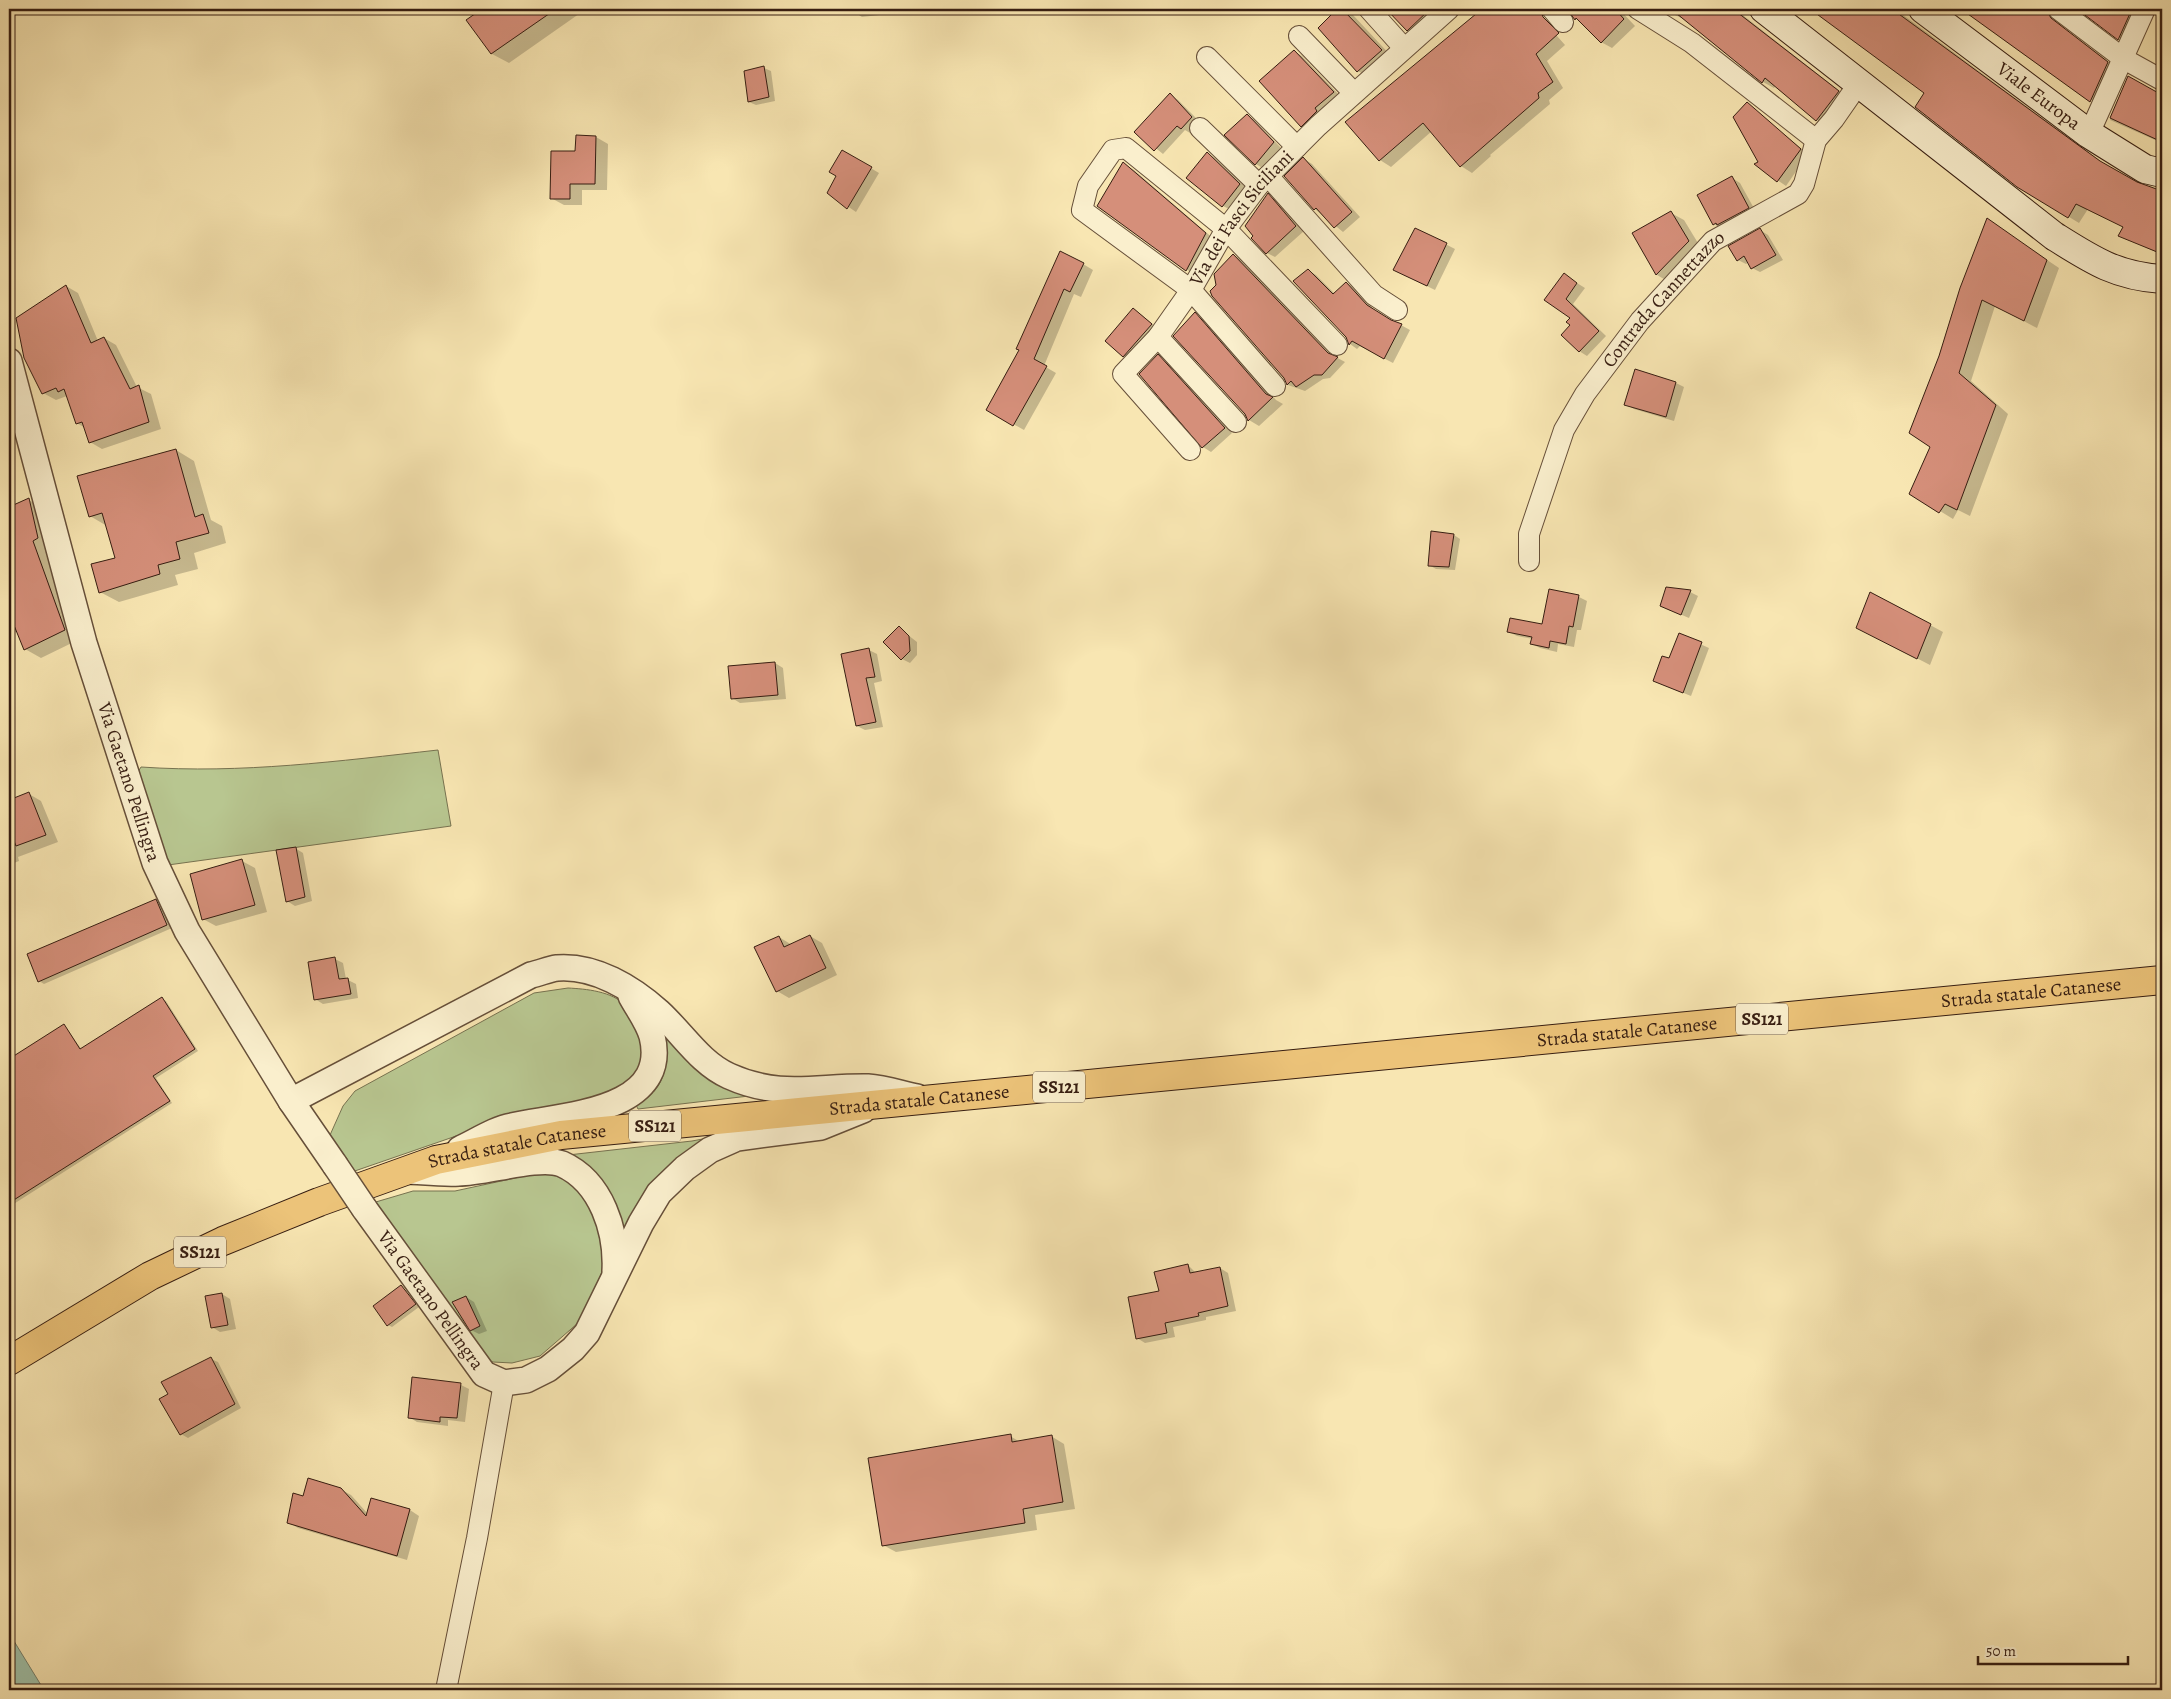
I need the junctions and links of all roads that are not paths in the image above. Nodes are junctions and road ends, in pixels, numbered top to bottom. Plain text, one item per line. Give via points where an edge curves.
1 (1368, 9) edge
2 (1449, 9) edge
3 (1638, 9) edge
4 (1764, 9) edge
5 (1922, 9) edge
6 (2058, 9) edge
7 (2146, 9) edge
8 (1299, 36) dead end
9 (1404, 48) junction
10 (1207, 57) dead end
11 (2124, 59) junction
12 (2162, 80) edge
13 (1859, 83) junction
14 (1354, 93) junction
15 (1200, 128) dead end
16 (2089, 134) junction
17 (1816, 140) junction
18 (1297, 147) junction
19 (2162, 173) edge
20 (1263, 181) junction
21 (1226, 229) junction
22 (2162, 279) edge
23 (1191, 290) junction
24 (1397, 310) dead end
25 (1158, 337) junction
26 (1337, 346) dead end
27 (9, 361) edge
28 (9, 366) edge
29 (1275, 386) dead end
30 (1236, 422) dead end
31 (1190, 450) dead end
32 (1529, 561) dead end
33 (2162, 980) edge
34 (626, 988) junction
35 (929, 1100) junction
36 (291, 1101) junction
37 (876, 1105) junction
38 (436, 1160) junction
39 (404, 1171) junction
40 (614, 1279) junction
41 (9, 1360) edge
42 (504, 1383) junction
43 (446, 1690) edge

1 - 9 street
2 - 9 street, Via dei Fasci Siciliani
3 - 17 street via 1692,43
4 - 13 main road
5 - 16 main road, Viale Europa
6 - 11 street
7 - 11 street
8 - 14 street
9 - 14 street, Via dei Fasci Siciliani
10 - 18 street
11 - 12 street
11 - 16 street
13 - 17 street, Contrada Cannettazzo
13 - 22 main road via 2054,236 2101,266 2144,278
14 - 18 street, Via dei Fasci Siciliani
15 - 20 street
16 - 19 main road, Viale Europa via 2145,169
17 - 32 street, Contrada Cannettazzo via 1804,184 1798,194 1713,241 1640,321 1585,394 1564,430 1529,534
18 - 20 street, Via dei Fasci Siciliani
20 - 21 street, Via dei Fasci Siciliani
20 - 24 street via 1374,295
21 - 23 street, Via dei Fasci Siciliani
21 - 23 street via 1126,148 1113,150 1088,186 1082,210
21 - 26 street
23 - 25 street, Via dei Fasci Siciliani
23 - 29 street
25 - 30 street
25 - 31 street, Via dei Fasci Siciliani via 1123,374
27 - 28 street, Via Gaetano Pellingra
28 - 36 street, Via Gaetano Pellingra via 84,643 155,863 187,932
33 - 35 main road, Strada statale Catanese / SS121
34 - 35 street via 659,1012 688,1044 728,1076 776,1090 803,1092 870,1087
34 - 36 street via 593,972 571,968 555,968 531,975
34 - 38 street via 652,1037 654,1059 640,1088 601,1110 510,1126
35 - 37 main road, Strada statale Catanese / SS121
36 - 42 street, Via Gaetano Pellingra, bridge via 463,1347 484,1374
37 - 38 main road, Strada statale Catanese / SS121 via 561,1135
37 - 40 street via 821,1127 737,1138 710,1150 684,1168 659,1194
38 - 39 main road, Strada statale Catanese / SS121
39 - 40 street via 460,1173 543,1162 561,1164 582,1179 600,1201 611,1226 616,1249
39 - 41 main road, Strada statale Catanese / SS121 via 222,1241 150,1276
40 - 42 street via 588,1333 572,1349 526,1380
42 - 43 street

